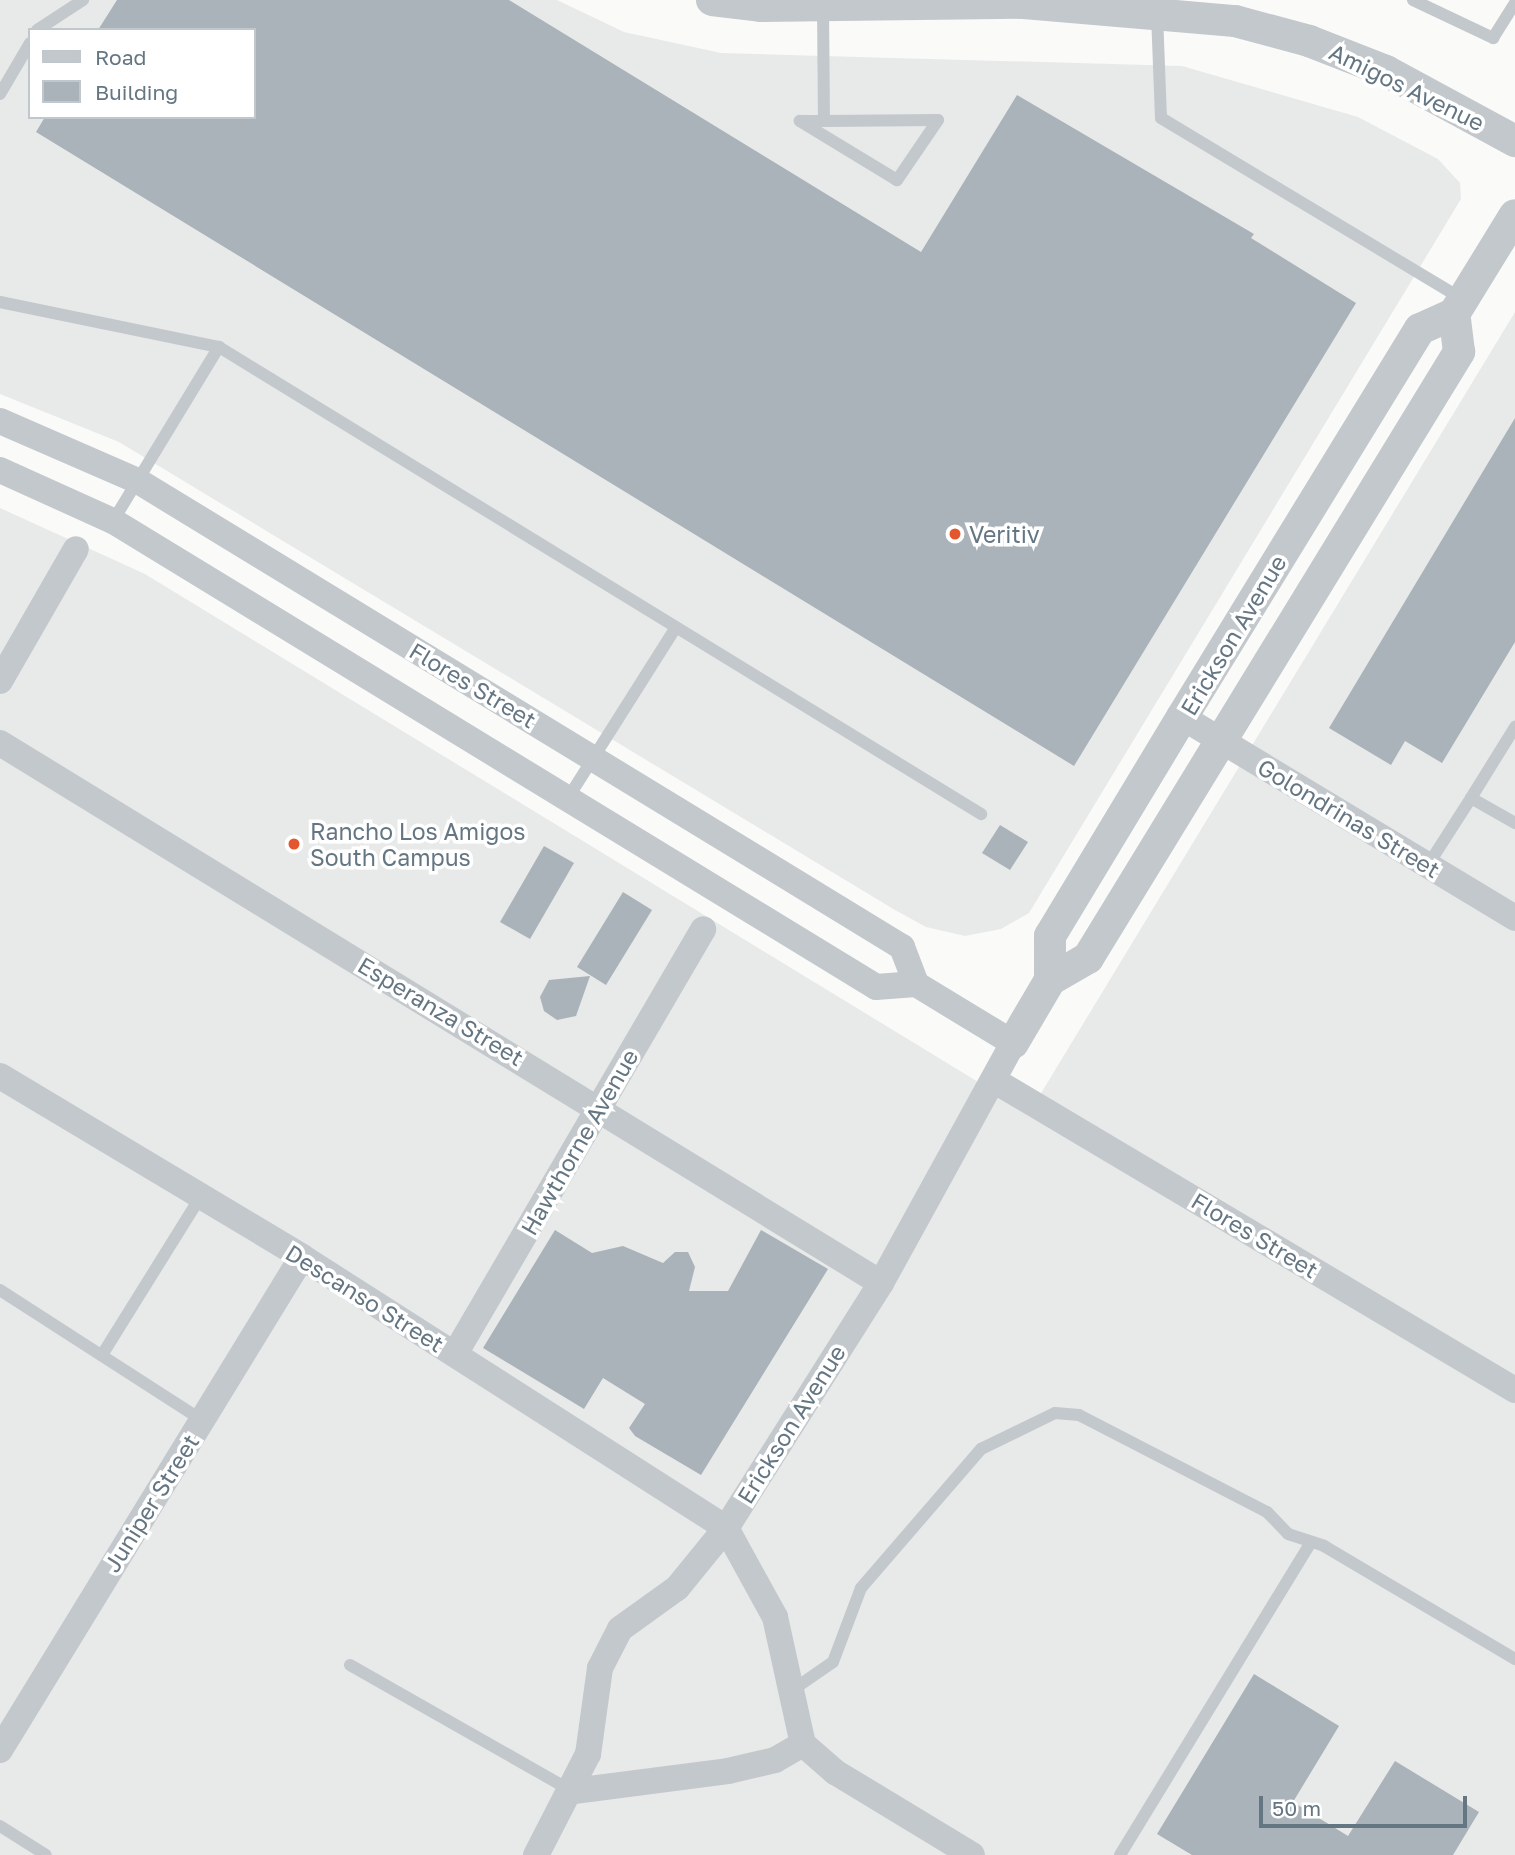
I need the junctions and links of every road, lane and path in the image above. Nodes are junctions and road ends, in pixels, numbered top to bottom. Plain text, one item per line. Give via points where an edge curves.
1 (83, 0) edge
2 (712, 0) edge
3 (1413, 0) edge
4 (1024, 1) edge
5 (1515, 4) edge
6 (823, 6) junction
7 (1157, 10) junction
8 (40, 28) edge
9 (28, 46) edge
10 (0, 94) edge
11 (824, 121) junction
12 (1515, 141) edge
13 (1515, 215) edge
14 (0, 302) edge
15 (1459, 307) junction
16 (219, 347) junction
17 (0, 421) edge
18 (0, 470) edge
19 (138, 481) junction
20 (113, 521) junction
21 (76, 549) dead end
22 (676, 627) junction
23 (0, 681) edge
24 (1182, 718) junction
25 (1513, 734) edge
26 (1222, 741) junction
27 (0, 743) edge
28 (593, 758) junction
29 (568, 798) junction
30 (1471, 798) junction
31 (981, 814) dead end
32 (1515, 823) edge
33 (1427, 865) junction
34 (1515, 918) edge
35 (703, 929) dead end
36 (1050, 980) junction
37 (916, 984) junction
38 (1013, 1043) junction
39 (0, 1076) edge
40 (995, 1081) junction
41 (600, 1107) junction
42 (201, 1196) junction
43 (302, 1257) junction
44 (881, 1283) junction
45 (0, 1290) edge
46 (455, 1354) junction
47 (102, 1355) junction
48 (1515, 1391) edge
49 (202, 1420) junction
50 (726, 1528) junction
51 (1310, 1544) junction
52 (1515, 1659) edge
53 (350, 1665) dead end
54 (791, 1692) junction
55 (803, 1744) junction
56 (0, 1750) edge
57 (574, 1791) junction
58 (0, 1826) edge
59 (46, 1855) edge
60 (536, 1855) edge
61 (972, 1855) edge
62 (1120, 1855) edge

1 - 8 lane
2 - 6 street, Amigos Avenue
3 - 5 lane via 1493,38
4 - 6 street, Amigos Avenue
4 - 7 street, Amigos Avenue
6 - 11 lane
7 - 12 street, Amigos Avenue via 1309,41 1386,71
7 - 15 lane via 1161,118
9 - 10 lane
11 - 11 lane via 800,121 897,180 938,120
13 - 15 street
14 - 16 lane
15 - 24 street, Erickson Avenue via 1420,328
15 - 26 street, Erickson Avenue via 1459,352
16 - 19 lane
16 - 22 lane
17 - 19 street, Flores Street
18 - 20 street, Flores Street
19 - 20 lane
19 - 28 street, Flores Street
20 - 29 street, Flores Street
21 - 23 street
22 - 28 lane
22 - 31 lane
24 - 26 street, Golondrinas Street
24 - 36 street, Erickson Avenue via 1050,936
25 - 30 lane
26 - 33 street, Golondrinas Street
26 - 36 street, Erickson Avenue via 1088,958
27 - 41 street, Esperanza Street
28 - 29 lane
28 - 37 street, Flores Street via 902,947
29 - 37 street, Flores Street via 876,987
30 - 32 lane
30 - 33 lane
33 - 34 street, Golondrinas Street
35 - 41 street, Hawthorne Avenue
36 - 38 street, Erickson Avenue
37 - 38 street
38 - 40 street, Erickson Avenue
39 - 42 street, Descanso Street
40 - 44 street, Erickson Avenue
40 - 48 street, Flores Street
41 - 44 street, Esperanza Street
41 - 46 street, Hawthorne Avenue
42 - 43 street, Descanso Street
42 - 47 lane
43 - 46 street, Descanso Street
43 - 49 street, Juniper Street
44 - 50 street, Erickson Avenue
45 - 47 lane
46 - 50 street, Descanso Street
47 - 49 lane
49 - 56 street, Juniper Street
50 - 54 street via 775,1617
50 - 57 street, Erickson Avenue via 677,1588 620,1629 600,1668 588,1754
51 - 52 lane
51 - 54 lane via 1288,1534 1267,1512 1079,1415 1055,1413 981,1449 861,1588 832,1662
51 - 62 lane
53 - 57 lane
54 - 55 street
55 - 57 street via 775,1760 728,1771
55 - 61 street via 835,1772
57 - 60 street, Erickson Avenue
58 - 59 lane

